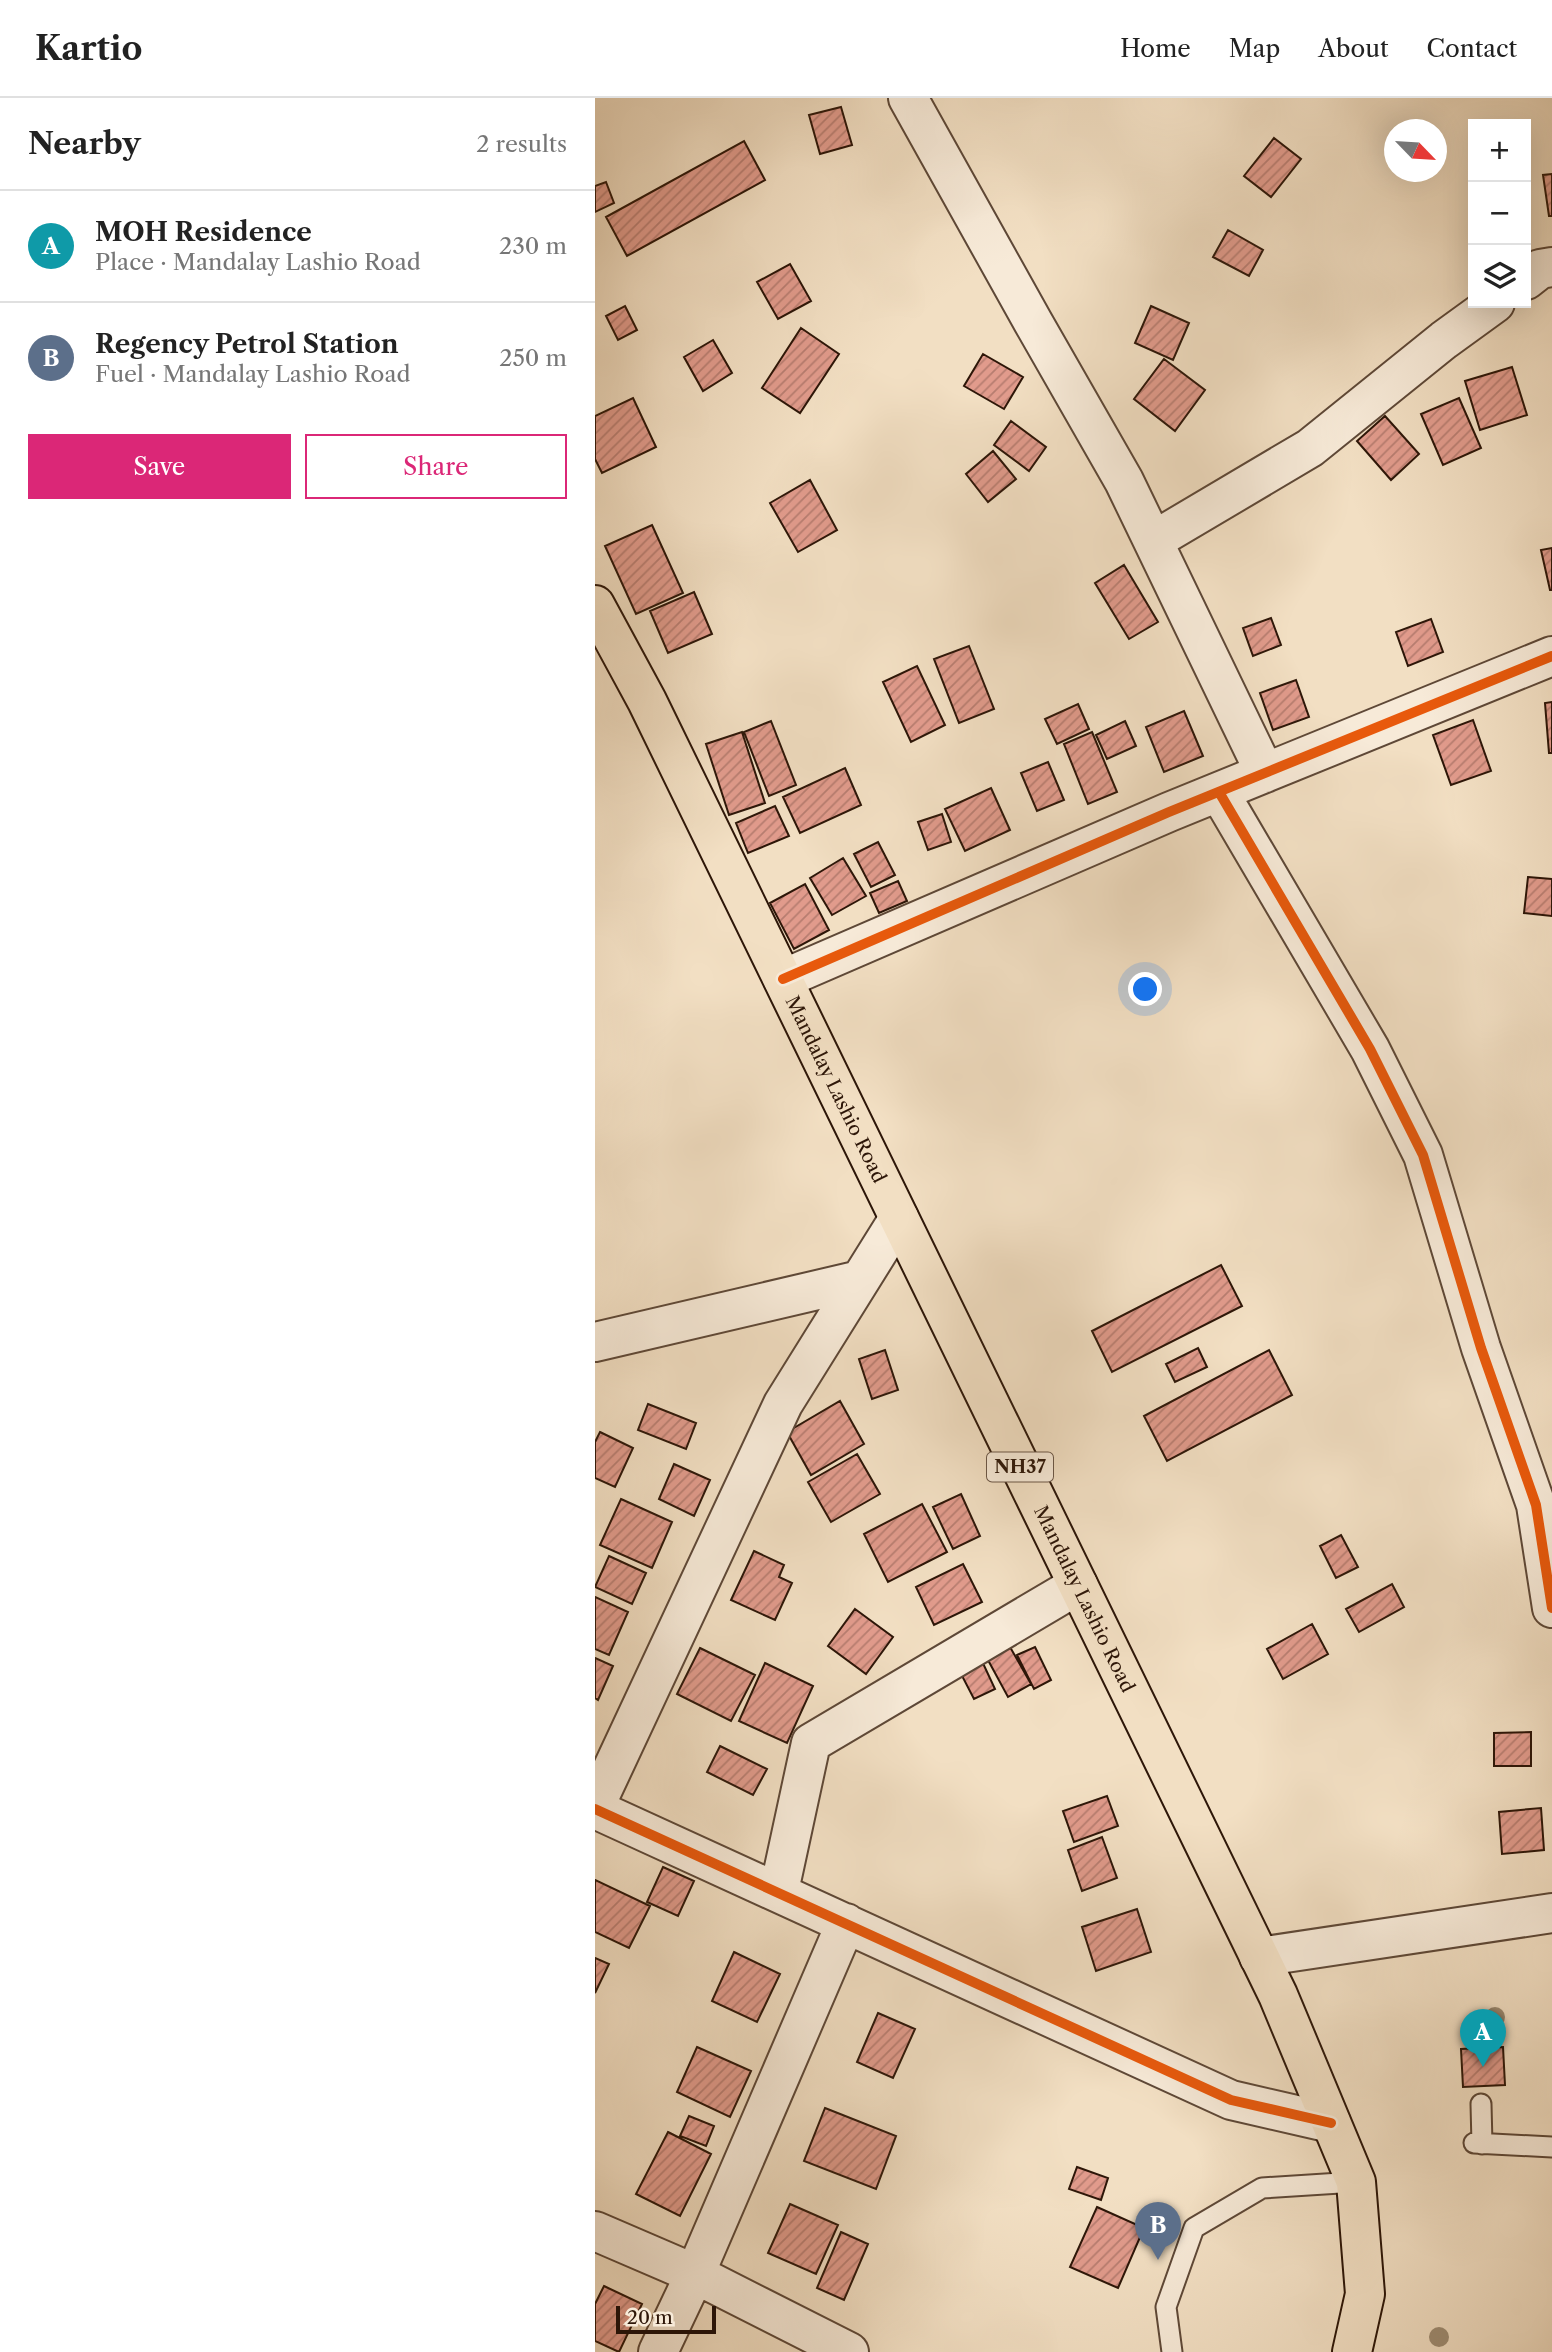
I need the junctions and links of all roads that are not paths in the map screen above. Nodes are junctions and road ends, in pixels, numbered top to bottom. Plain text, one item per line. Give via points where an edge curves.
1 (908, 98) edge
2 (1552, 267) edge
3 (1531, 276) edge
4 (1488, 308) edge
5 (1153, 541) junction
6 (595, 605) edge
7 (1552, 656) edge
8 (1265, 773) junction
9 (1219, 792) junction
10 (783, 979) junction
11 (899, 1218) junction
12 (860, 1280) junction
13 (595, 1342) edge
14 (1078, 1585) junction
15 (1552, 1608) edge
16 (595, 1807) edge
17 (779, 1891) junction
18 (1552, 1913) edge
19 (845, 1923) junction
20 (1259, 1957) junction
21 (1481, 2104) dead end
22 (1331, 2123) junction
23 (1552, 2147) edge
24 (1356, 2182) junction
25 (595, 2231) edge
26 (695, 2274) junction
27 (658, 2352) edge
28 (849, 2352) edge
29 (1172, 2352) edge
30 (1352, 2352) edge

1 - 5 street via 1125,481
2 - 3 street
4 - 5 street via 1310,448
5 - 8 street
6 - 10 highway, Mandalay Lashio Road / NH37
7 - 8 street
8 - 9 street
9 - 10 street
9 - 15 street via 1370,1049 1423,1155 1481,1348 1536,1505
10 - 11 highway, Mandalay Lashio Road / NH37
11 - 12 street
11 - 14 highway, Mandalay Lashio Road / NH37
12 - 13 street
12 - 16 street via 782,1404
14 - 17 street via 811,1743
14 - 20 highway, Mandalay Lashio Road / NH37
16 - 17 street
17 - 19 street
18 - 20 street
19 - 22 street via 1231,2100
19 - 26 street
20 - 22 highway, Mandalay Lashio Road / NH37
21 - 23 lane via 1478,2144
22 - 24 highway, Mandalay Lashio Road / NH37
24 - 29 lane via 1262,2188 1194,2228 1166,2307
24 - 30 highway, Mandalay Lashio Road / NH37 via 1365,2294
25 - 26 street
26 - 27 street
26 - 28 street

